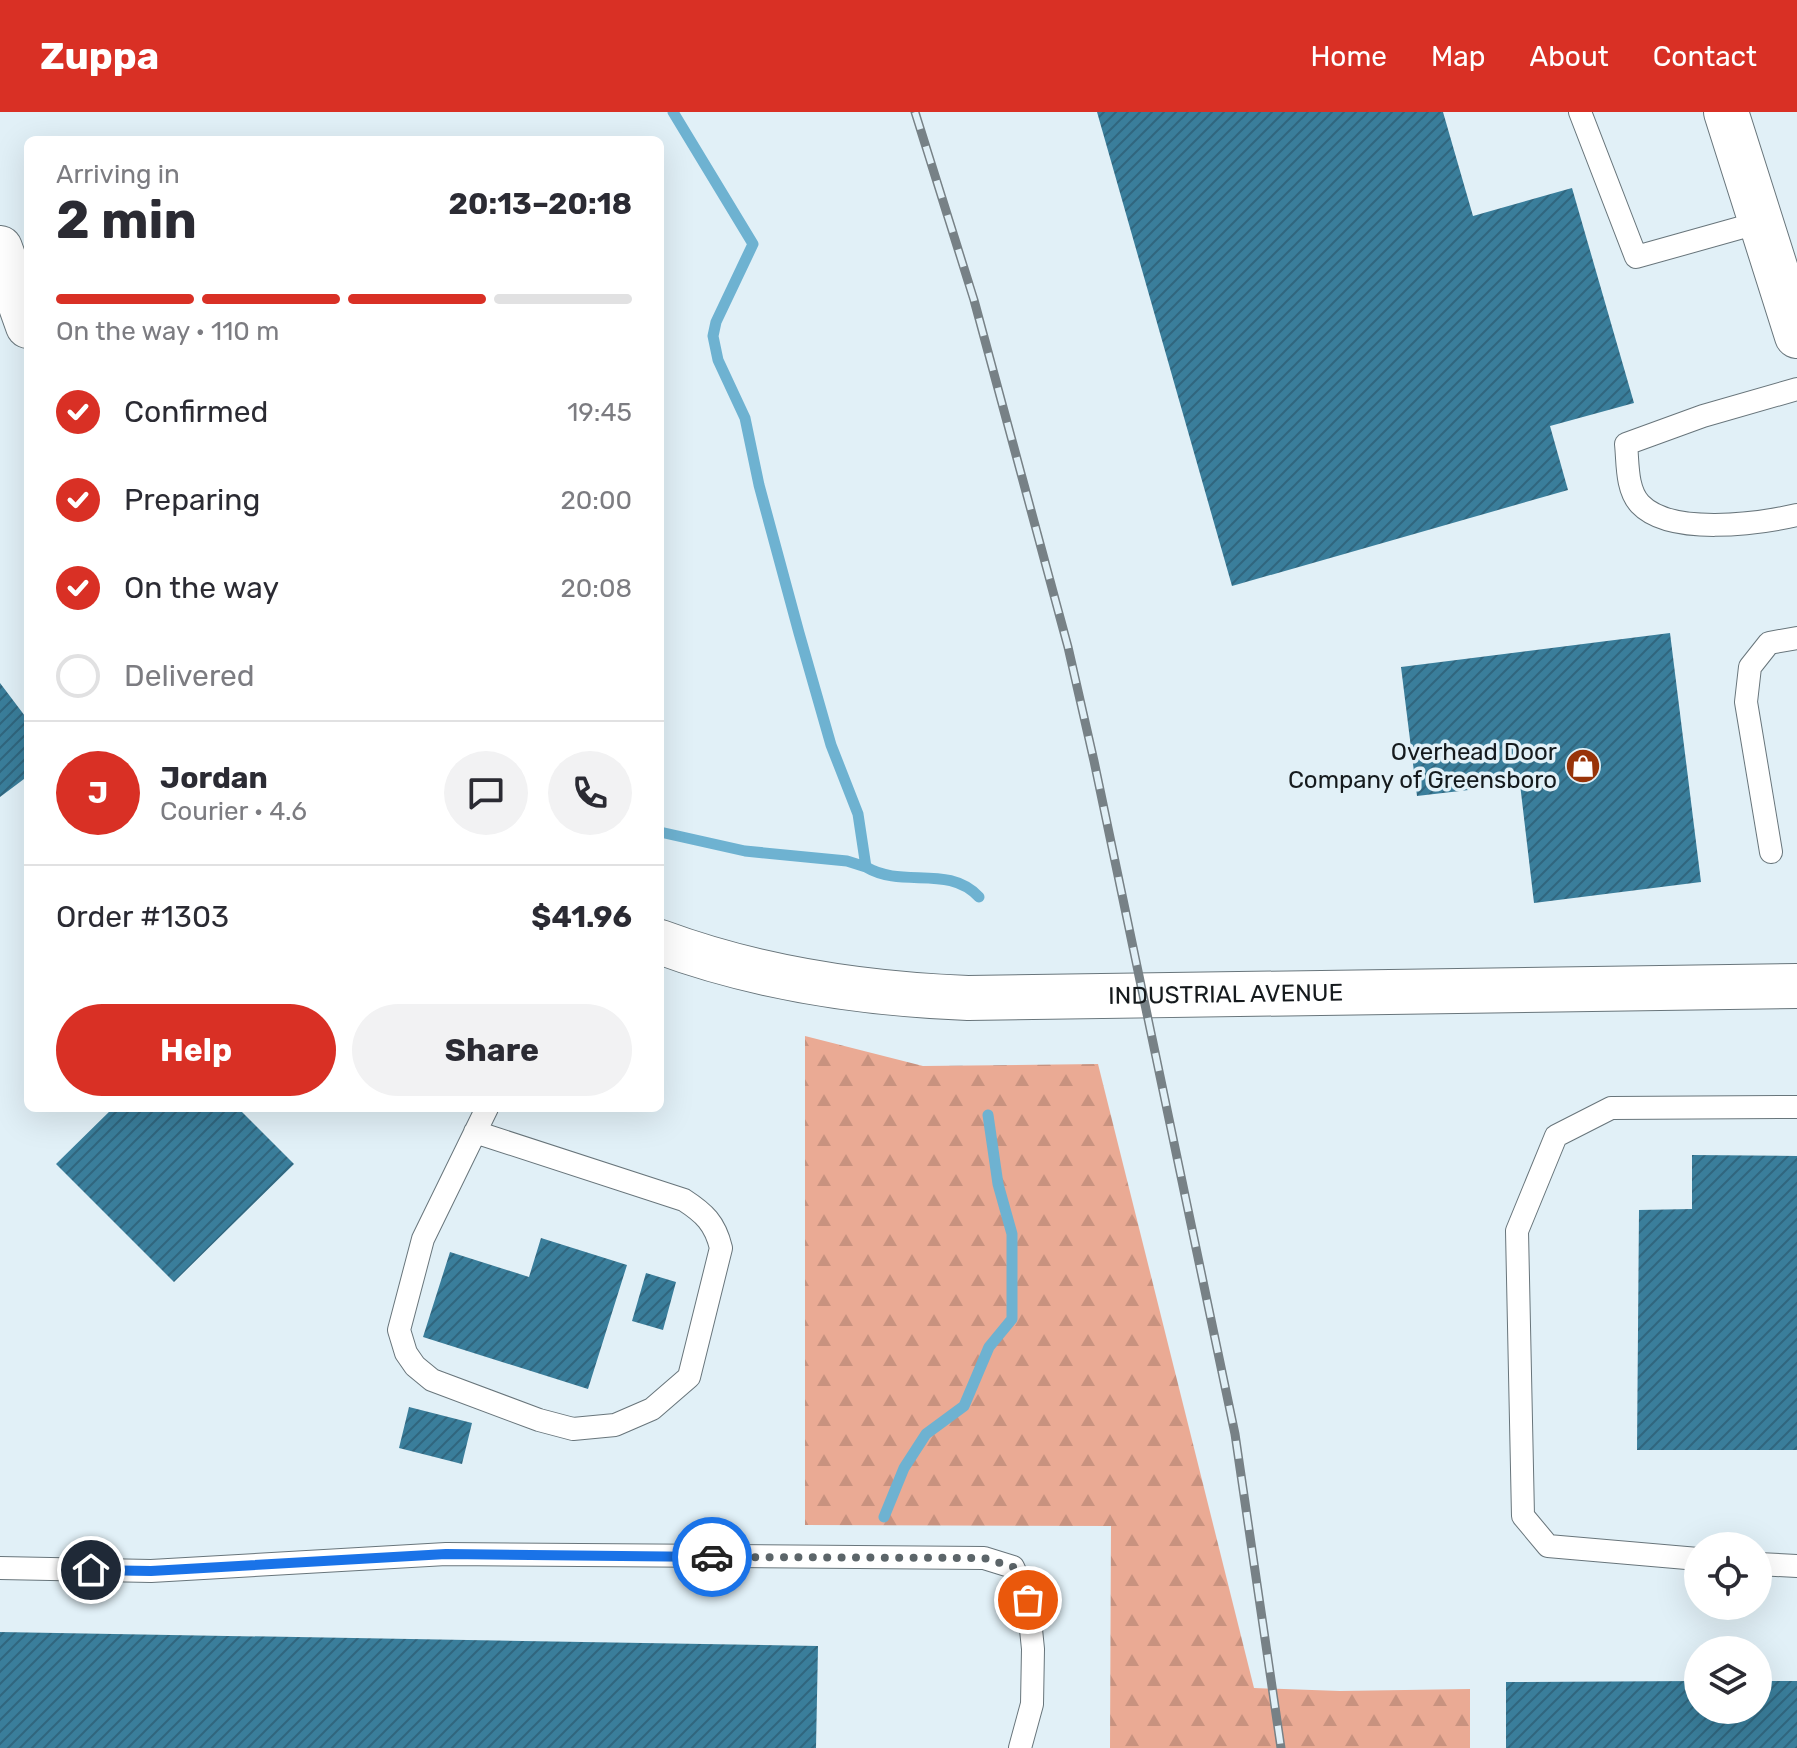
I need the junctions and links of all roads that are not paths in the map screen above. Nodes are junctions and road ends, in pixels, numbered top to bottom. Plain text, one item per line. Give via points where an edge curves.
1 (1580, 112) edge
2 (1726, 112) edge
3 (1761, 222) junction
4 (0, 248) edge
5 (24, 315) edge
6 (1795, 322) edge
7 (1797, 389) edge
8 (1797, 515) edge
9 (1797, 638) edge
10 (1771, 852) dead end
11 (664, 943) edge
12 (1797, 986) edge
13 (1797, 1107) edge
14 (485, 1112) edge
15 (475, 1132) junction
16 (1684, 1558) edge
17 (1772, 1565) edge
18 (1797, 1566) edge
19 (0, 1568) edge
20 (1020, 1748) edge

1 - 3 lane via 1636,257
2 - 3 main road
3 - 6 main road
4 - 5 main road
7 - 8 lane via 1626,444 1629,479 1638,503 1656,515 1677,522 1725,524
9 - 10 lane via 1769,643 1750,667 1746,702
11 - 12 main road, INDUSTRIAL AVENUE via 825,986 910,995 1101,998
13 - 16 lane via 1611,1108 1556,1136 1517,1231 1523,1516 1548,1546
14 - 15 lane
15 - 15 lane via 423,1239 399,1330 406,1353 432,1380 573,1429 615,1425 652,1409 689,1377 721,1248 717,1232 705,1214 684,1200
17 - 18 lane
19 - 20 lane via 151,1571 446,1554 984,1558 1013,1567 1028,1600 1032,1704

